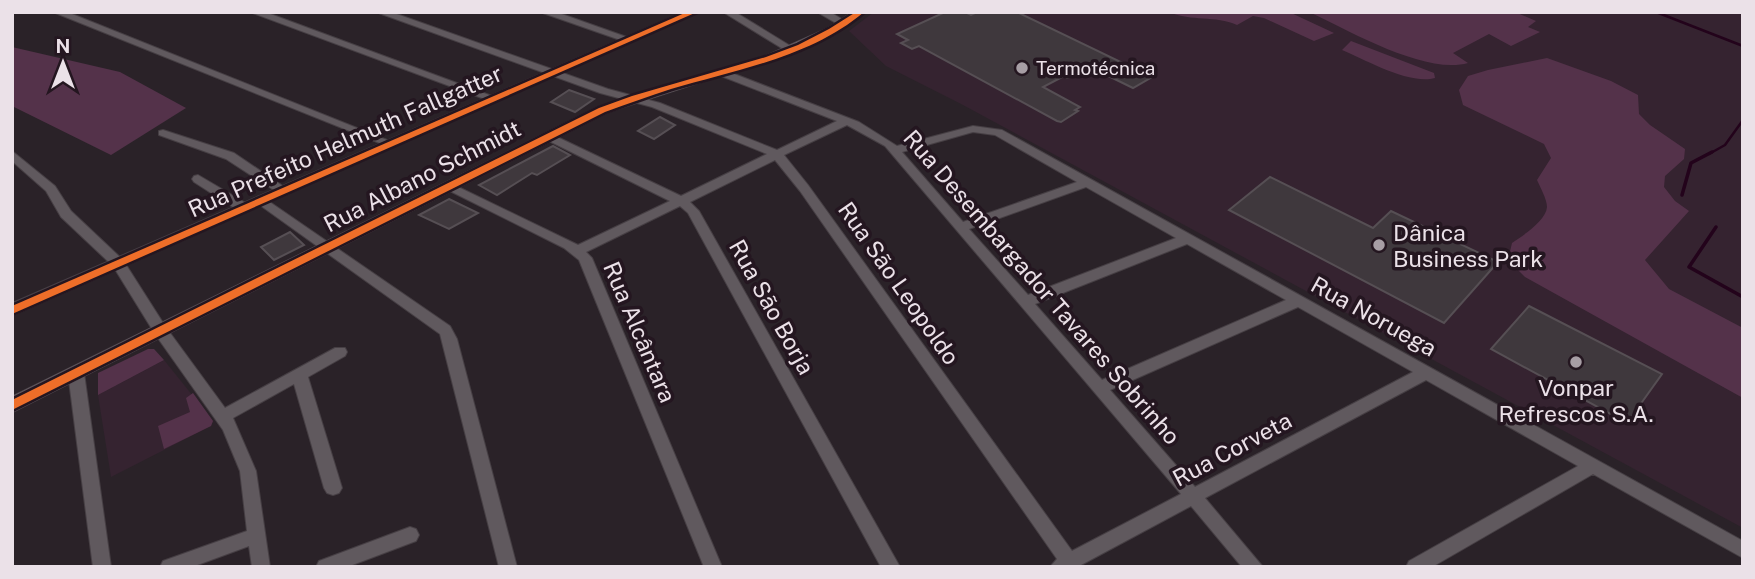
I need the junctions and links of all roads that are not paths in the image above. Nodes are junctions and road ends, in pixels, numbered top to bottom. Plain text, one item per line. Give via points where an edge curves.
1 (58, 12) edge
2 (255, 12) edge
3 (381, 12) edge
4 (545, 12) edge
5 (694, 12) edge
6 (728, 12) edge
7 (822, 12) edge
8 (861, 12) edge
9 (845, 24) junction
10 (629, 40) junction
11 (792, 50) junction
12 (720, 72) junction
13 (553, 74) junction
14 (494, 99) junction
15 (631, 99) junction
16 (846, 121) junction
17 (163, 133) dead end
18 (549, 137) junction
19 (391, 144) junction
20 (894, 150) junction
21 (777, 154) junction
22 (12, 155) edge
23 (198, 179) dead end
24 (1088, 182) junction
25 (448, 187) junction
26 (284, 191) junction
27 (261, 201) junction
28 (681, 201) junction
29 (244, 208) junction
30 (961, 227) junction
31 (1189, 238) junction
32 (328, 247) junction
33 (579, 250) junction
34 (118, 263) junction
35 (1300, 300) junction
36 (1025, 302) junction
37 (12, 310) edge
38 (160, 330) junction
39 (340, 352) dead end
40 (1427, 372) junction
41 (76, 373) junction
42 (299, 374) junction
43 (1099, 388) junction
44 (12, 405) edge
45 (223, 416) junction
46 (1593, 466) junction
47 (333, 488) dead end
48 (1193, 496) junction
49 (257, 535) junction
50 (410, 536) dead end
51 (1743, 550) edge
52 (1067, 565) edge
53 (102, 567) edge
54 (169, 567) edge
55 (261, 567) edge
56 (326, 567) edge
57 (508, 567) edge
58 (713, 567) edge
59 (891, 567) edge
60 (1254, 567) edge
61 (1415, 567) edge

1 - 19 street
2 - 14 street
3 - 13 street, Rua São Leopoldo
4 - 10 street
5 - 10 main road, Rua Prefeito Helmuth Fallgatter
6 - 11 street
7 - 9 street
8 - 9 main road, Rua Albano Schmidt
9 - 11 main road, Rua Albano Schmidt
10 - 13 main road, Rua Prefeito Helmuth Fallgatter
11 - 12 main road, Rua Albano Schmidt
12 - 15 main road, Rua Albano Schmidt
12 - 16 street, Rua Desembargador Tavares Sobrinho
13 - 14 main road, Rua Prefeito Helmuth Fallgatter
13 - 15 street, Rua São Leopoldo
14 - 19 main road, Rua Prefeito Helmuth Fallgatter
15 - 18 main road, Rua Albano Schmidt
15 - 21 street, Rua São Leopoldo
16 - 20 street, Rua Desembargador Tavares Sobrinho via 874,133
16 - 21 street
17 - 26 street via 230,156
18 - 25 main road, Rua Albano Schmidt
18 - 28 street, Rua São Borja
19 - 26 main road, Rua Prefeito Helmuth Fallgatter
20 - 24 street, Rua Noruega via 981,128 998,132
20 - 30 street, Rua Desembargador Tavares Sobrinho
21 - 28 street
21 - 52 street, Rua São Leopoldo
22 - 34 street via 51,189 73,221
23 - 29 street
24 - 30 street
24 - 31 street, Rua Noruega
25 - 32 main road, Rua Albano Schmidt
25 - 33 street, Rua Alcântara
26 - 27 main road, Rua Prefeito Helmuth Fallgatter
27 - 29 main road, Rua Prefeito Helmuth Fallgatter
27 - 32 street
28 - 33 street
28 - 59 street, Rua São Borja via 693,211
29 - 34 main road, Rua Prefeito Helmuth Fallgatter
30 - 36 street, Rua Desembargador Tavares Sobrinho
31 - 35 street, Rua Noruega
31 - 36 street
32 - 38 main road, Rua Albano Schmidt
32 - 57 street via 450,338
33 - 58 street, Rua Alcântara
34 - 37 main road, Rua Prefeito Helmuth Fallgatter
34 - 38 street
35 - 40 street, Rua Noruega
35 - 43 street
36 - 43 street, Rua Desembargador Tavares Sobrinho
38 - 41 main road, Rua Albano Schmidt
38 - 45 street
39 - 42 street
40 - 46 street, Rua Noruega
40 - 48 street, Rua Corveta
41 - 44 main road, Rua Albano Schmidt
41 - 53 street
42 - 45 street
42 - 47 street
43 - 48 street, Rua Desembargador Tavares Sobrinho
45 - 49 street via 248,471
46 - 51 street, Rua Noruega
46 - 61 street
48 - 52 street, Rua Corveta
48 - 60 street, Rua Desembargador Tavares Sobrinho
49 - 54 street
49 - 55 street
50 - 56 street

